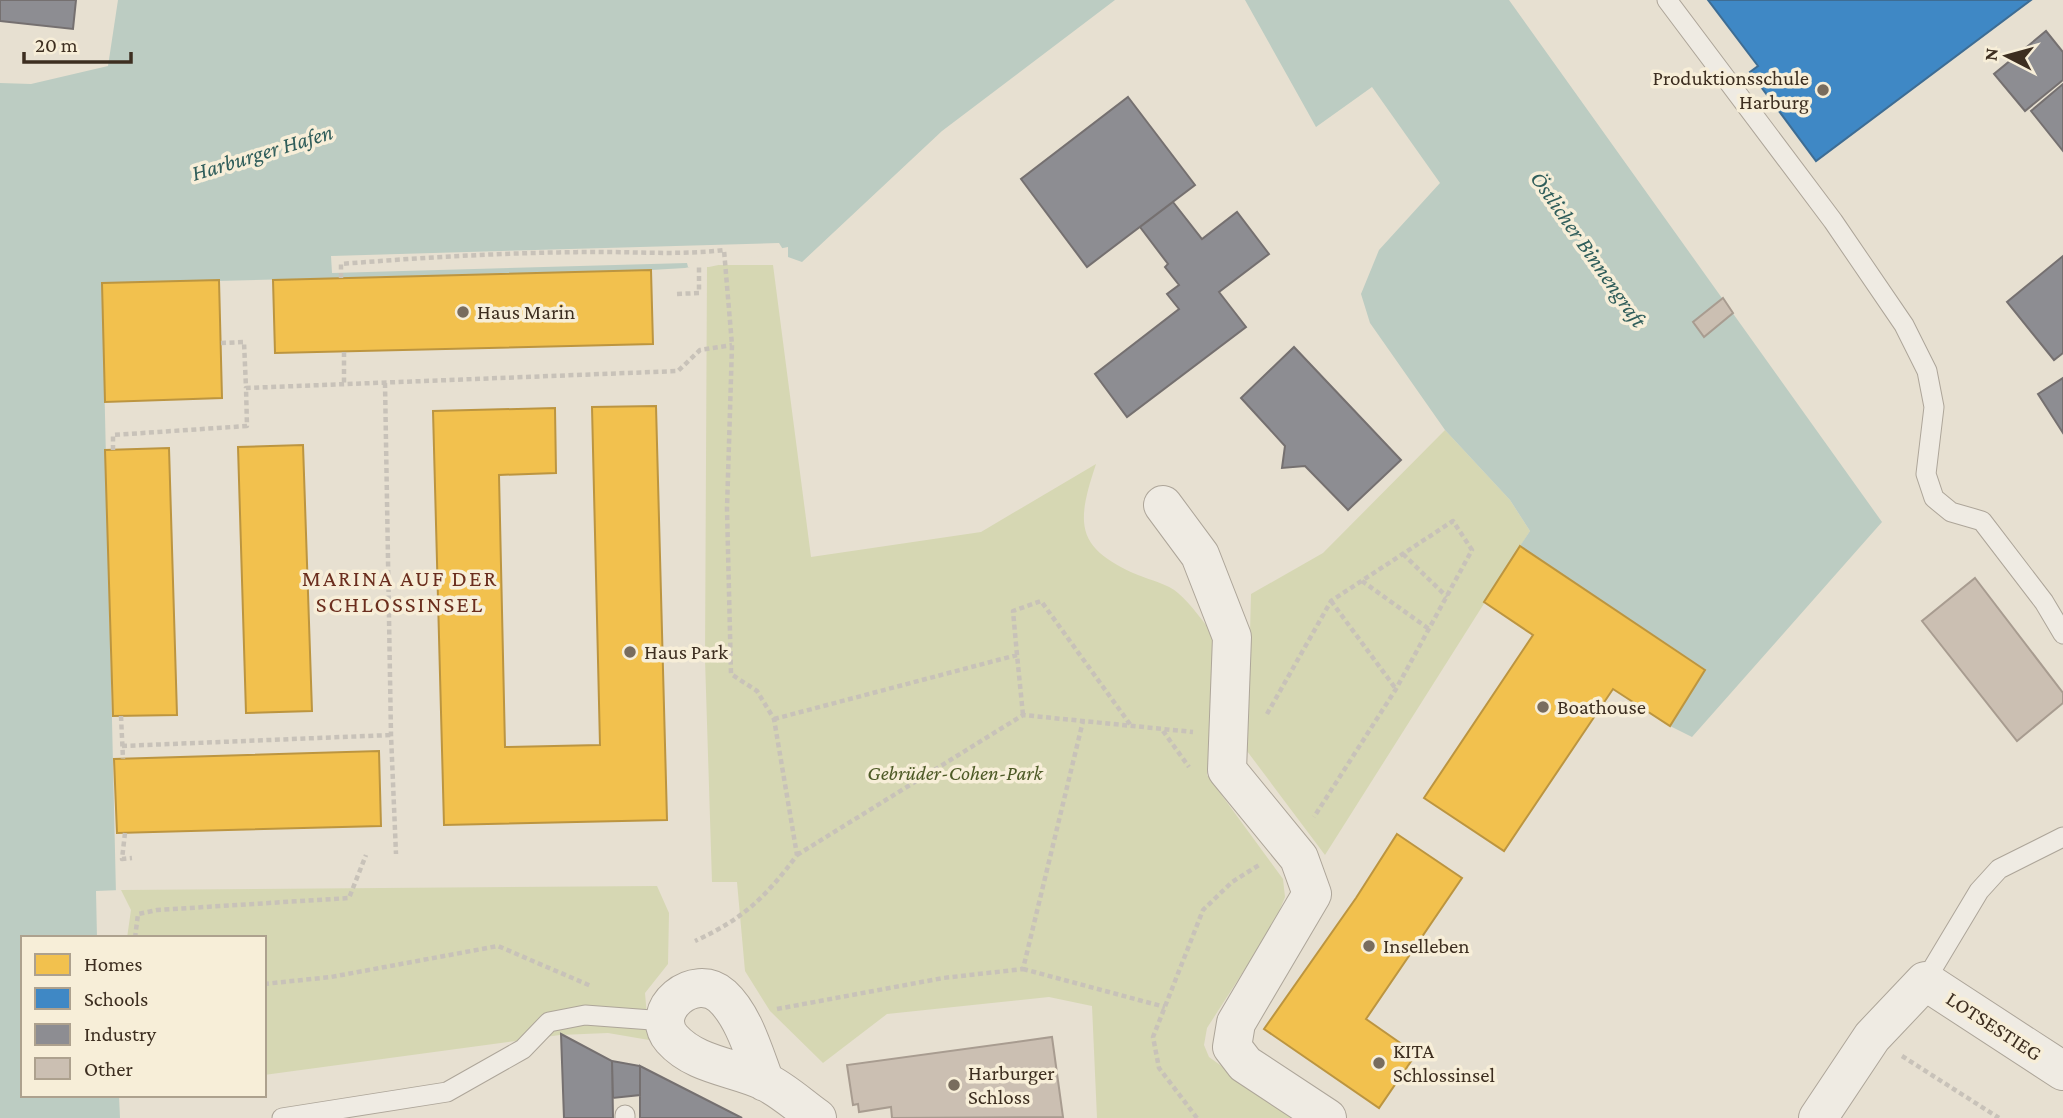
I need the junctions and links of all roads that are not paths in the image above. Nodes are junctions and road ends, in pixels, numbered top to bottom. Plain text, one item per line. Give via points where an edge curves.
1 (1667, 0) edge
2 (1163, 505) dead end
3 (2063, 634) edge
4 (2063, 837) edge
5 (1925, 981) junction
6 (665, 1021) junction
7 (2063, 1071) edge
8 (765, 1082) junction
9 (282, 1118) edge
10 (817, 1118) edge
11 (1327, 1118) edge
12 (1818, 1118) edge

1 - 3 lane via 1833,221 1904,325 1927,371 1934,407 1926,474 1934,498 1951,512 1982,521 2044,601
2 - 11 street via 1200,555 1232,637 1227,770 1299,858 1312,894 1236,1023 1232,1048 1245,1064
4 - 5 lane via 1999,869 1979,891
5 - 7 street, LOTSESTIEG
5 - 12 street via 1871,1037
6 - 8 street via 671,1038 689,1052
6 - 8 street via 669,1005 683,992 697,987 719,993 740,1021
6 - 9 lane via 585,1015 549,1022 523,1049 447,1092
8 - 10 street

